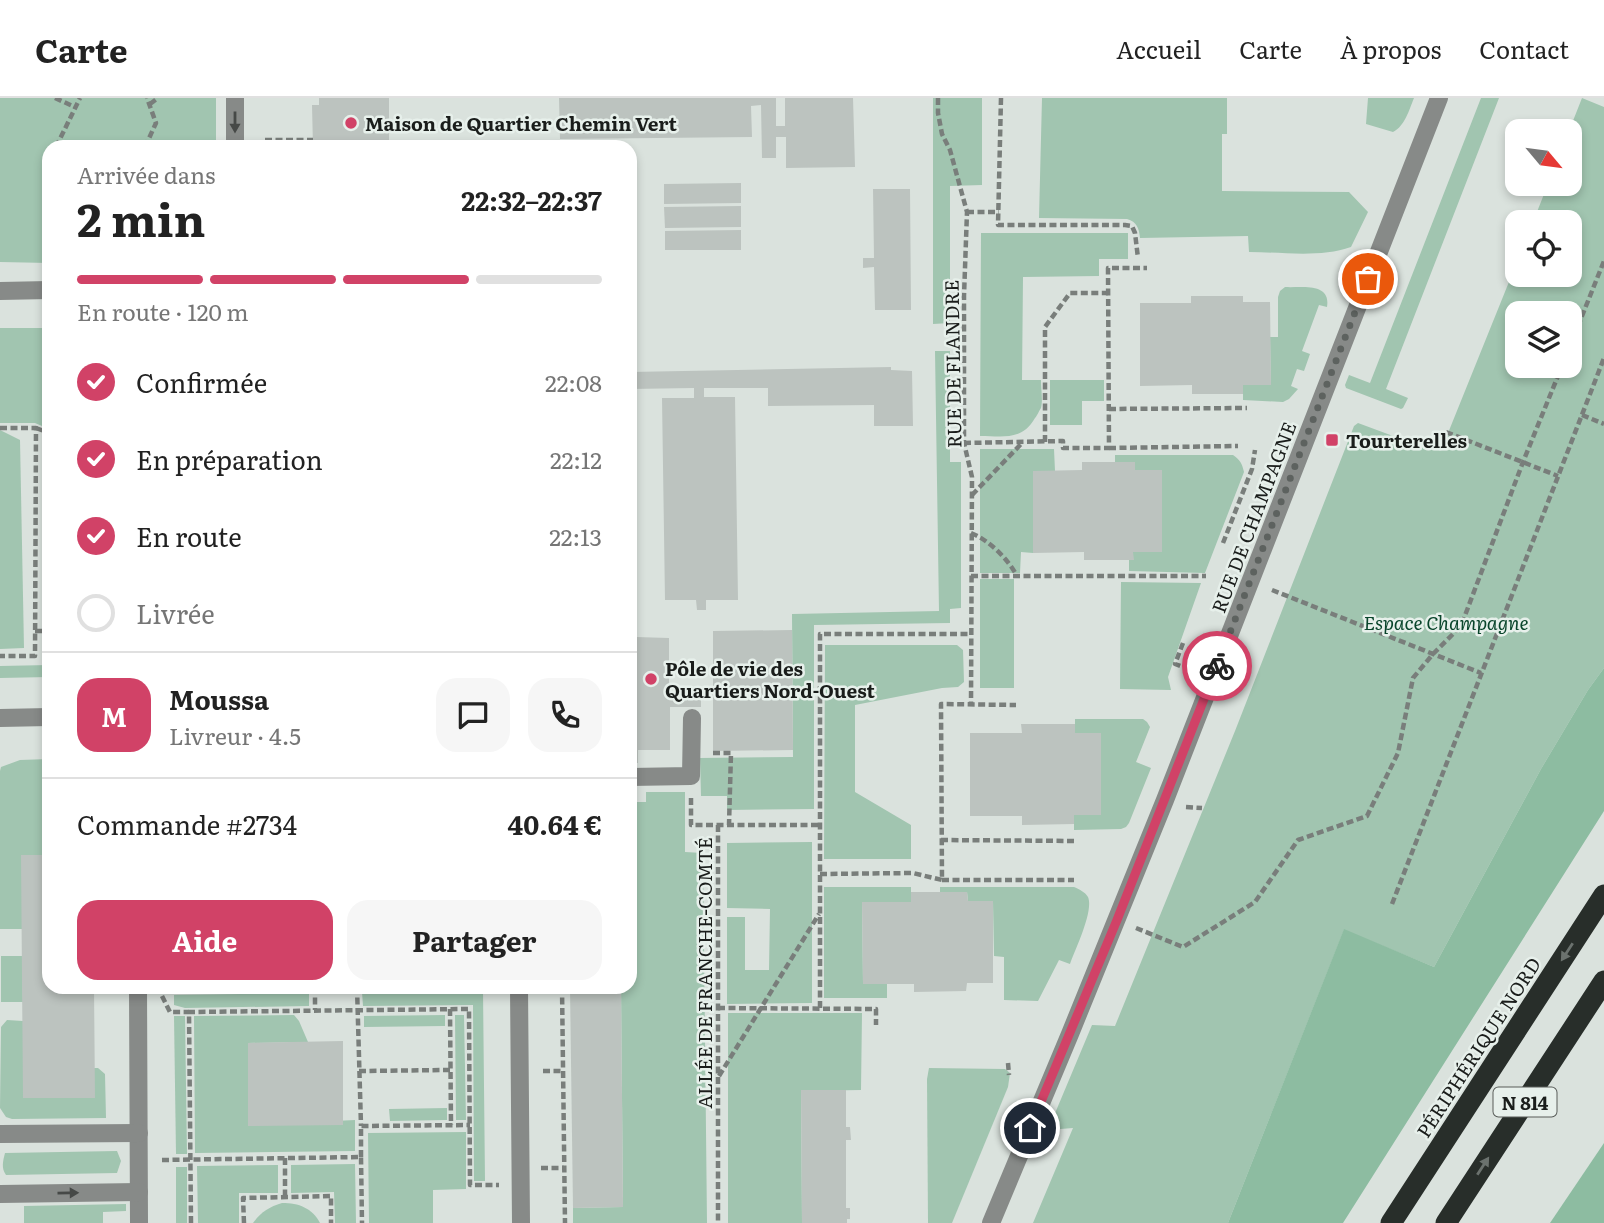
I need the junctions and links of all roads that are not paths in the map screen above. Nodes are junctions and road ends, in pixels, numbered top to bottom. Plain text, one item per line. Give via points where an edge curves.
1 (235, 98) edge
2 (1439, 98) edge
3 (235, 140) edge
4 (42, 290) edge
5 (0, 291) edge
6 (42, 717) edge
7 (0, 718) edge
8 (692, 718) dead end
9 (637, 777) edge
10 (1604, 895) edge
11 (1604, 981) edge
12 (138, 994) edge
13 (519, 994) edge
14 (139, 1133) junction
15 (0, 1134) edge
16 (139, 1192) junction
17 (0, 1194) edge
18 (139, 1223) edge
19 (521, 1223) edge
20 (991, 1223) edge
21 (1391, 1223) edge
22 (1446, 1223) edge

1 -> 3 street
2 - 20 street, RUE DE CHAMPAGNE via 1170,788
4 - 5 street
6 - 7 street
8 - 9 street via 691,776
10 -> 21 highway, PÉRIPHÉRIQUE NORD / N 814
22 -> 11 highway, N 814
12 - 14 street
13 - 19 street
14 - 15 street
14 - 16 street
17 -> 16 street
16 - 18 street

